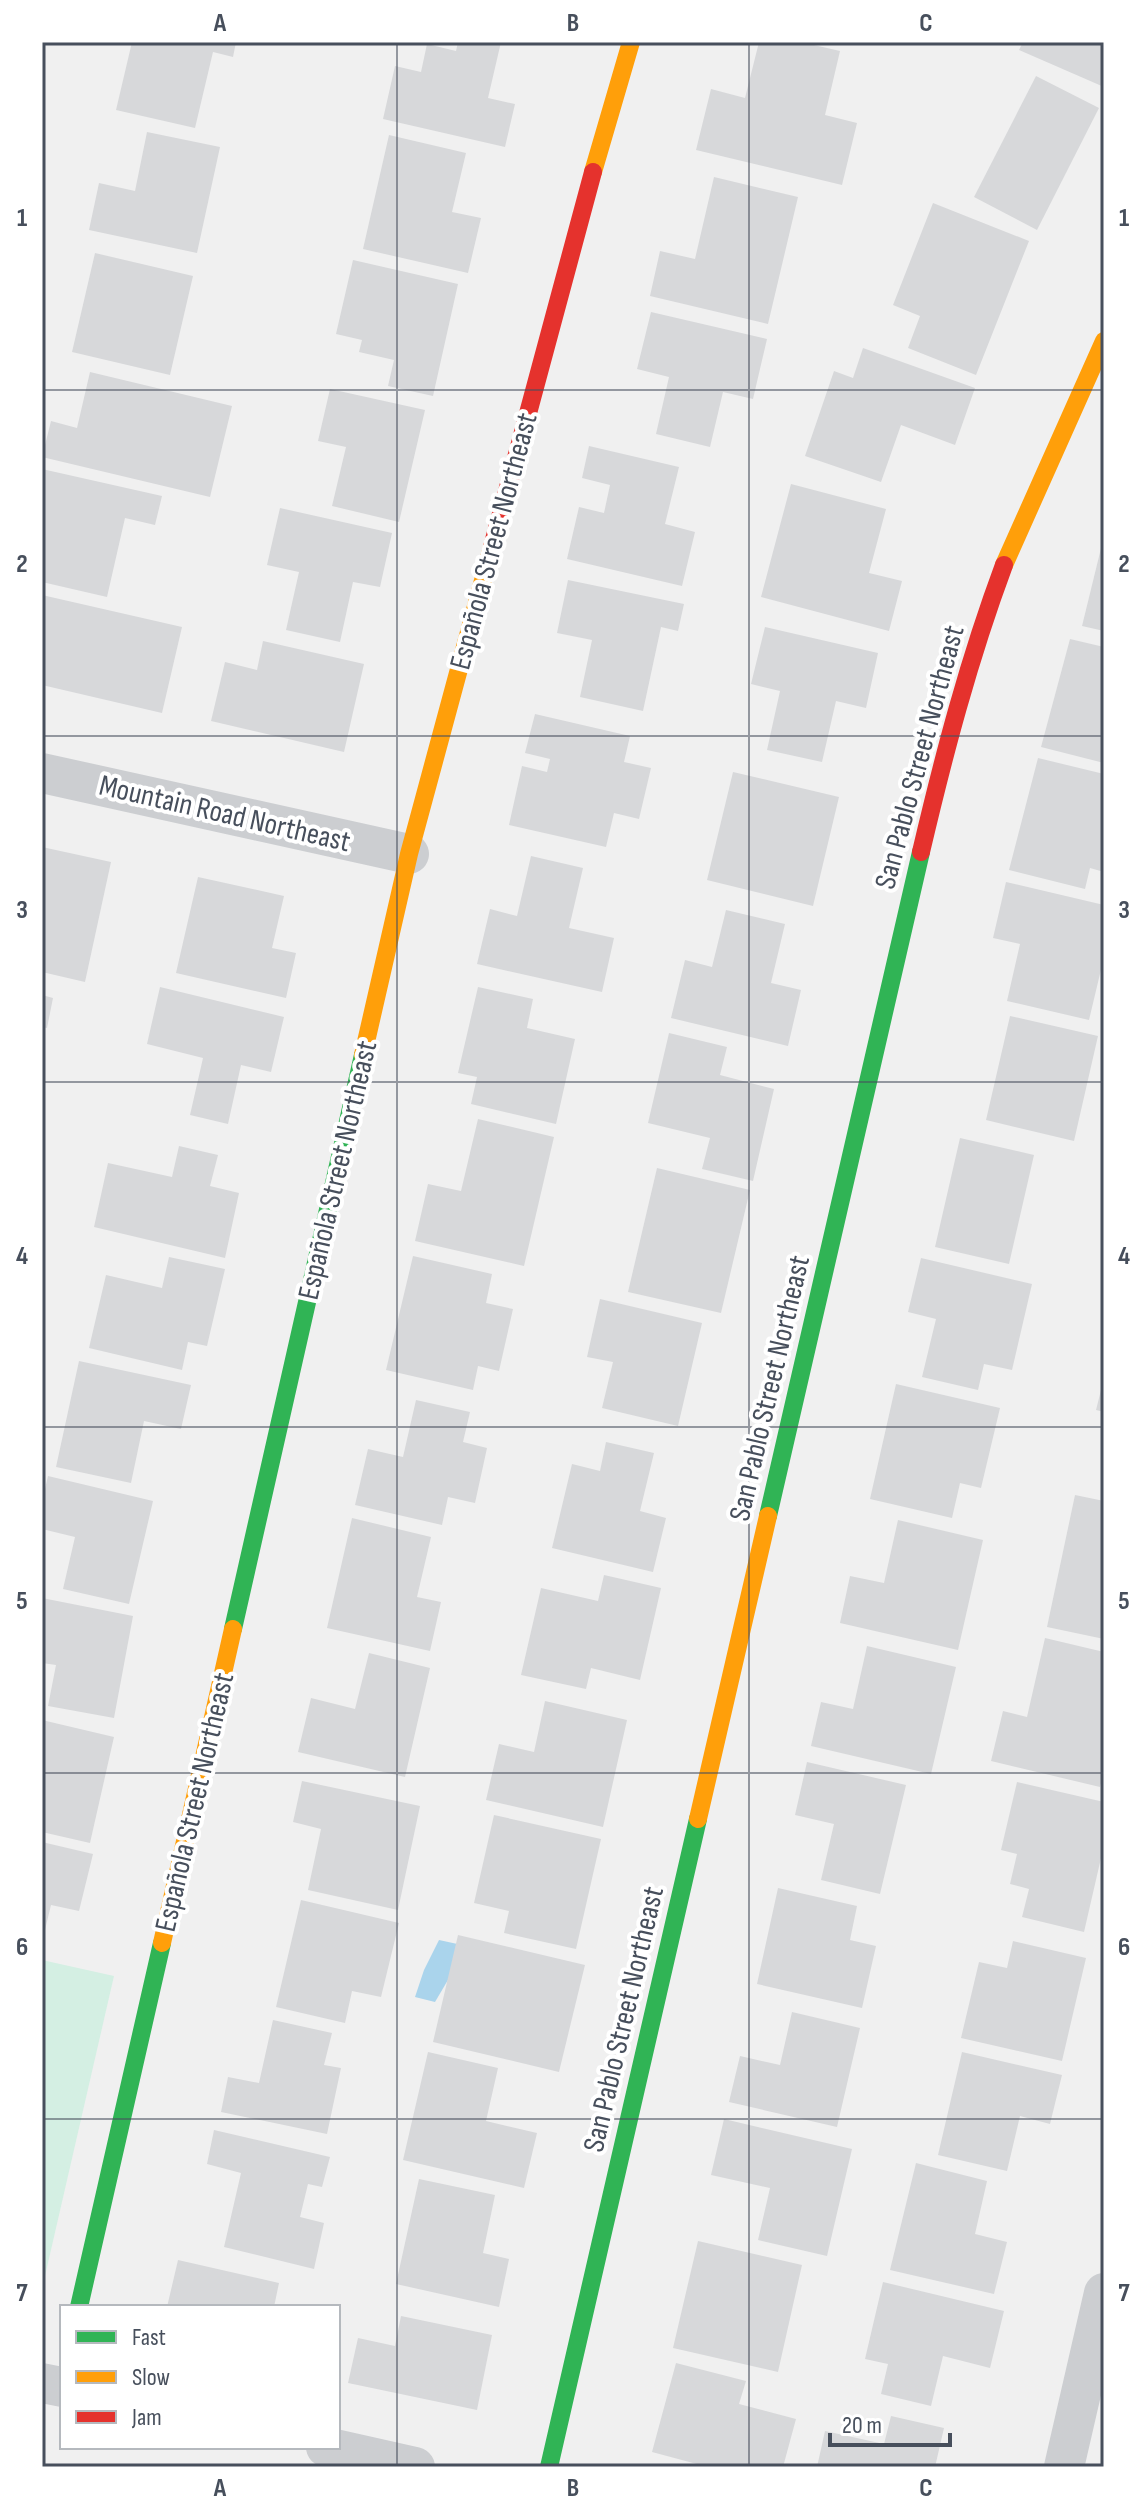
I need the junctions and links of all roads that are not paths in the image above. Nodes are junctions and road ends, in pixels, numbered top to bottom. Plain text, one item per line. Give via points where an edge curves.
1 (631, 42) edge
2 (1104, 341) edge
3 (1089, 407) edge
4 (42, 773) edge
5 (409, 854) junction
6 (1104, 2293) edge
7 (79, 2305) edge
8 (335, 2449) edge
9 (415, 2467) edge
10 (549, 2467) edge
11 (1064, 2467) edge

1 - 5 street, Española Street Northeast
2 - 3 street, San Pablo Street Northeast
3 - 10 street, San Pablo Street Northeast via 1016,534 975,643 938,778
4 - 5 street, Mountain Road Northeast
5 - 7 street, Española Street Northeast
6 - 11 street
8 - 9 street

